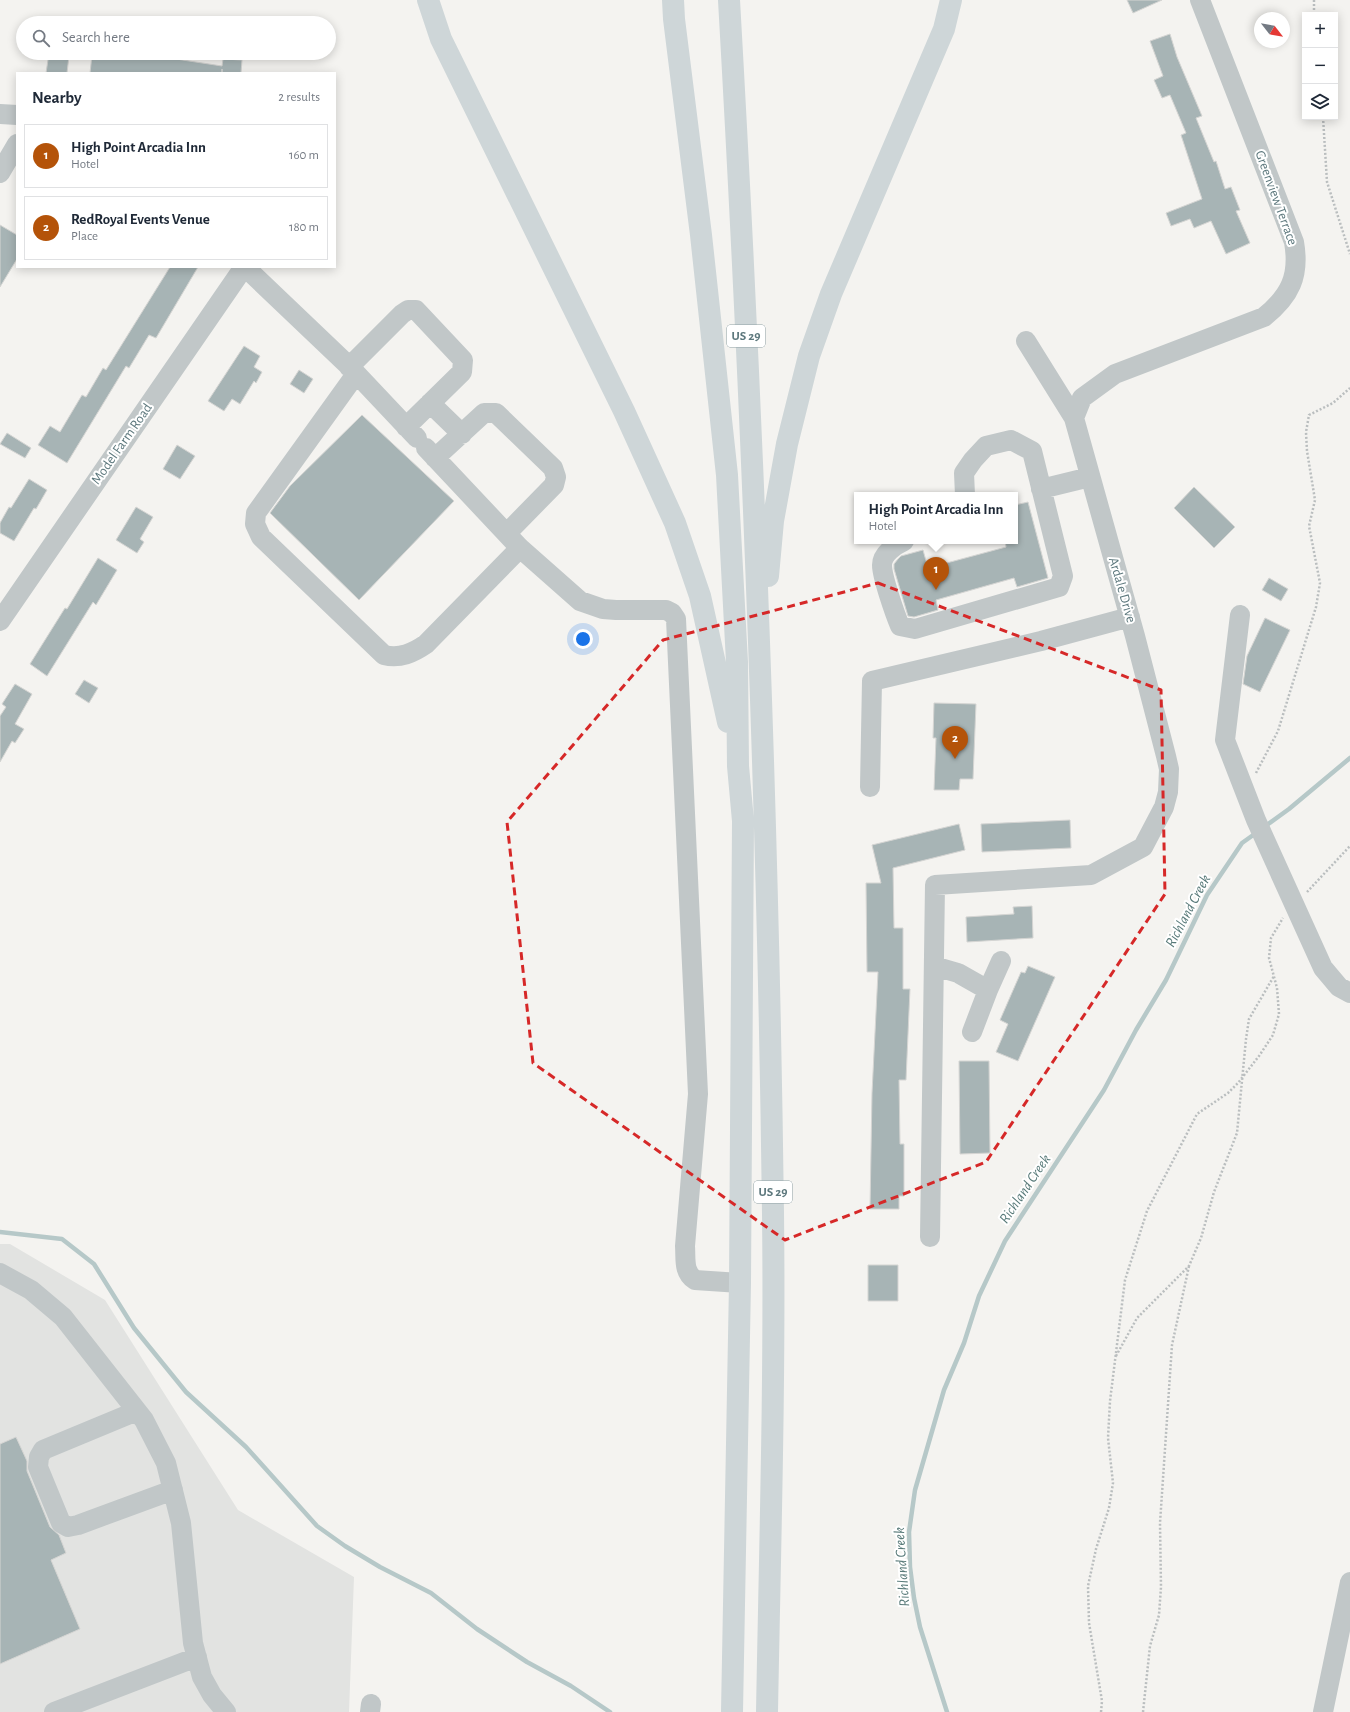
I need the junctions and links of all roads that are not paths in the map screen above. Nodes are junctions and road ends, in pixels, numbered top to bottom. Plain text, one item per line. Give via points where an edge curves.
1 (428, 0) edge
2 (673, 0) edge
3 (729, 0) edge
4 (951, 0) edge
5 (1200, 0) edge
6 (0, 114) edge
7 (16, 115) edge
8 (16, 146) edge
9 (0, 173) edge
10 (243, 268) edge
11 (245, 268) edge
12 (1026, 341) dead end
13 (353, 370) junction
14 (430, 403) junction
15 (1074, 418) junction
16 (462, 434) junction
17 (421, 443) junction
18 (1090, 477) junction
19 (1041, 489) junction
20 (965, 492) edge
21 (507, 533) junction
22 (899, 544) edge
23 (520, 548) junction
24 (1240, 615) dead end
25 (1130, 617) junction
26 (0, 621) edge
27 (760, 672) junction
28 (738, 766) junction
29 (870, 787) dead end
30 (1001, 961) dead end
31 (934, 966) junction
32 (988, 990) junction
33 (1350, 993) edge
34 (972, 1032) dead end
35 (930, 1237) dead end
36 (0, 1273) edge
37 (740, 1283) junction
38 (137, 1411) junction
39 (172, 1490) junction
40 (1350, 1582) edge
41 (197, 1656) junction
42 (54, 1712) edge
43 (226, 1712) edge
44 (732, 1712) edge
45 (768, 1712) edge
46 (1323, 1712) edge

1 - 28 highway via 441,39 624,411 675,523 700,596
2 - 28 highway, US 29 via 727,475 737,662
3 - 27 highway, US 29 via 741,213
4 - 27 highway via 944,29 830,294 809,356 787,444 773,521 768,570 769,625
5 - 15 street, Greenview Terrace via 1294,242 1294,277 1288,293 1278,306 1264,317 1115,374 1082,398
6 - 7 street
8 - 9 street
10 - 26 street, Model Farm Road
11 - 13 street
12 - 15 street, Ardale Drive
13 - 14 street via 402,314 408,310 416,310 464,364 462,372
13 - 17 street
13 - 23 street via 256,514 255,524 261,537 384,655 390,656 407,654 426,644
14 - 16 street
14 - 17 street
15 - 18 street, Ardale Drive
16 - 17 street
16 - 21 street via 484,413 496,413 555,471 554,485
17 - 21 street
18 - 19 street
18 - 25 street, Ardale Drive
19 - 20 street via 1032,451 1011,440 986,446 973,460 964,474
19 - 22 street via 1064,576 1059,587 915,629 900,626 882,565 887,552
21 - 23 street
23 - 37 street via 580,601 609,609 666,610 676,619 698,1094 685,1246 686,1268 690,1277 695,1280
24 - 33 street via 1225,740 1256,820 1323,968 1340,987
25 - 29 street via 1041,642 872,681
25 - 31 street, Ardale Drive via 1169,770 1164,808 1143,846 1091,875 935,885
27 - 45 highway, US 29 via 773,1214
28 - 37 highway, US 29 via 743,828
30 - 32 street
31 - 32 street via 958,973
31 - 35 street
32 - 34 street
36 - 38 street via 31,1290 63,1317
37 - 44 highway, US 29
38 - 39 street via 166,1463
38 - 39 street via 43,1450 38,1467 61,1523 68,1527 78,1525
39 - 41 street via 181,1523 193,1643
40 - 46 street
41 - 42 street
41 - 43 street via 202,1676

